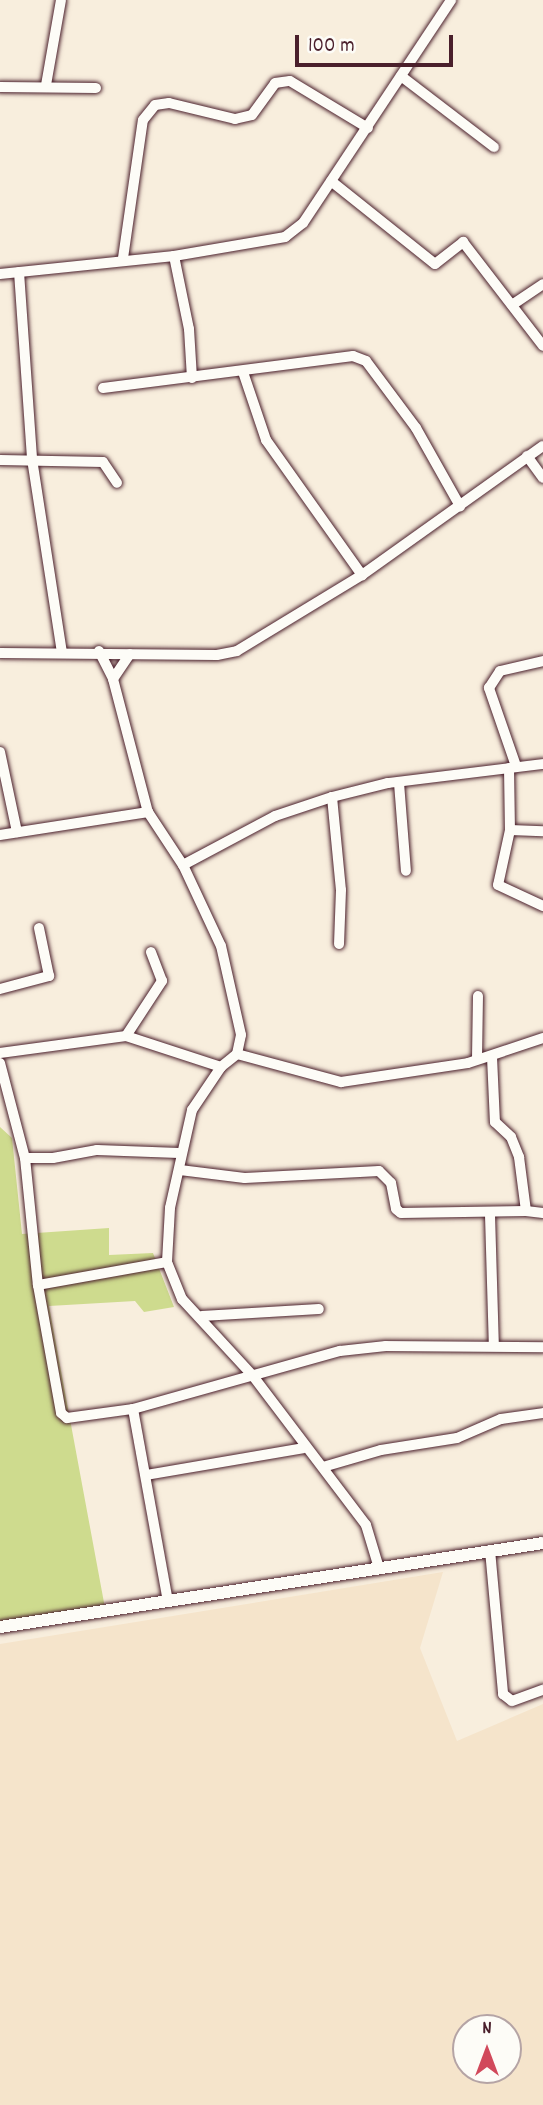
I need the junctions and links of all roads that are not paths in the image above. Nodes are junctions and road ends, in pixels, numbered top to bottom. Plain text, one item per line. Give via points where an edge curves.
1 (61, 0) edge
2 (451, 0) edge
3 (401, 76) junction
4 (46, 85) junction
5 (0, 87) edge
6 (96, 88) dead end
7 (368, 128) junction
8 (494, 146) dead end
9 (331, 181) junction
10 (174, 256) junction
11 (124, 258) junction
12 (19, 272) junction
13 (0, 274) edge
14 (543, 284) edge
15 (512, 305) junction
16 (543, 346) edge
17 (243, 372) junction
18 (192, 378) junction
19 (103, 387) dead end
20 (543, 446) edge
21 (527, 456) junction
22 (32, 459) junction
23 (0, 460) edge
24 (543, 478) edge
25 (117, 482) dead end
26 (460, 506) junction
27 (362, 575) junction
28 (99, 651) junction
29 (0, 653) edge
30 (62, 653) junction
31 (130, 654) junction
32 (543, 661) edge
33 (113, 679) junction
34 (0, 752) edge
35 (543, 764) edge
36 (512, 767) junction
37 (399, 783) junction
38 (332, 797) junction
39 (148, 812) junction
40 (510, 830) junction
41 (543, 831) edge
42 (17, 832) junction
43 (0, 835) edge
44 (183, 865) junction
45 (406, 872) dead end
46 (543, 906) edge
47 (39, 928) dead end
48 (339, 944) dead end
49 (151, 952) dead end
50 (0, 989) edge
51 (478, 996) dead end
52 (126, 1036) junction
53 (543, 1038) edge
54 (0, 1053) edge
55 (237, 1054) junction
56 (492, 1057) junction
57 (477, 1059) junction
58 (0, 1063) edge
59 (221, 1067) junction
60 (179, 1153) junction
61 (25, 1158) junction
62 (180, 1170) junction
63 (526, 1211) junction
64 (543, 1213) edge
65 (490, 1215) junction
66 (167, 1262) junction
67 (38, 1285) junction
68 (318, 1309) dead end
69 (202, 1316) junction
70 (494, 1346) junction
71 (543, 1347) edge
72 (253, 1376) junction
73 (133, 1409) junction
74 (543, 1413) edge
75 (304, 1448) junction
76 (323, 1466) junction
77 (146, 1475) junction
78 (543, 1543) edge
79 (491, 1549) junction
80 (379, 1568) junction
81 (168, 1601) junction
82 (0, 1627) edge
83 (543, 1690) edge

1 - 4 street
2 - 3 street
3 - 7 street
3 - 8 street
4 - 5 street
4 - 6 street
7 - 9 street
7 - 11 street via 290,81 275,83 252,115 234,119 169,103 155,105 143,120
9 - 10 street via 303,222 285,237
9 - 15 street via 435,264 463,242
10 - 11 street
10 - 18 street via 189,328
11 - 12 street
12 - 13 street
12 - 22 street
14 - 15 street
15 - 16 street
17 - 18 street
17 - 26 street via 353,356 366,361 416,428
17 - 27 street via 267,440
18 - 19 street
20 - 21 street
21 - 24 street
21 - 26 street
22 - 23 street
22 - 25 street via 103,462
22 - 30 street
26 - 27 street
27 - 31 street via 237,651
28 - 30 street
28 - 31 street
28 - 33 street
29 - 30 street
31 - 33 street
32 - 36 street via 500,671 489,688
33 - 39 street
34 - 42 street
35 - 36 street
36 - 37 street
36 - 40 street
37 - 38 street
37 - 45 street
38 - 44 street via 275,816
38 - 48 street via 341,890
39 - 42 street
39 - 44 street
40 - 41 street
40 - 46 street via 498,885
42 - 43 street
44 - 55 street via 221,946 238,1015
47 - 50 street via 49,975
49 - 52 street via 162,981
51 - 57 street
52 - 54 street
52 - 59 street
53 - 56 street
55 - 57 street via 341,1082
55 - 59 street
56 - 57 street
56 - 63 street via 495,1122 511,1137 519,1157
58 - 61 street
59 - 60 street via 192,1110
60 - 61 street via 97,1150
60 - 62 street
61 - 67 street
62 - 65 street via 245,1178 379,1171 391,1183 401,1213
62 - 66 street via 167,1232
63 - 64 street
63 - 65 street
65 - 70 street
66 - 67 street
66 - 69 street via 182,1300
67 - 73 street via 61,1413 67,1418
68 - 69 street
69 - 72 street
70 - 71 street
70 - 72 street via 363,1348
72 - 73 street
72 - 75 street
73 - 77 street
74 - 76 street via 501,1419 457,1438 381,1450
75 - 76 street
75 - 77 street
76 - 80 street via 366,1525
77 - 81 street
78 - 79 street
79 - 80 street
79 - 83 street via 503,1694 512,1701
80 - 81 street
81 - 82 street

